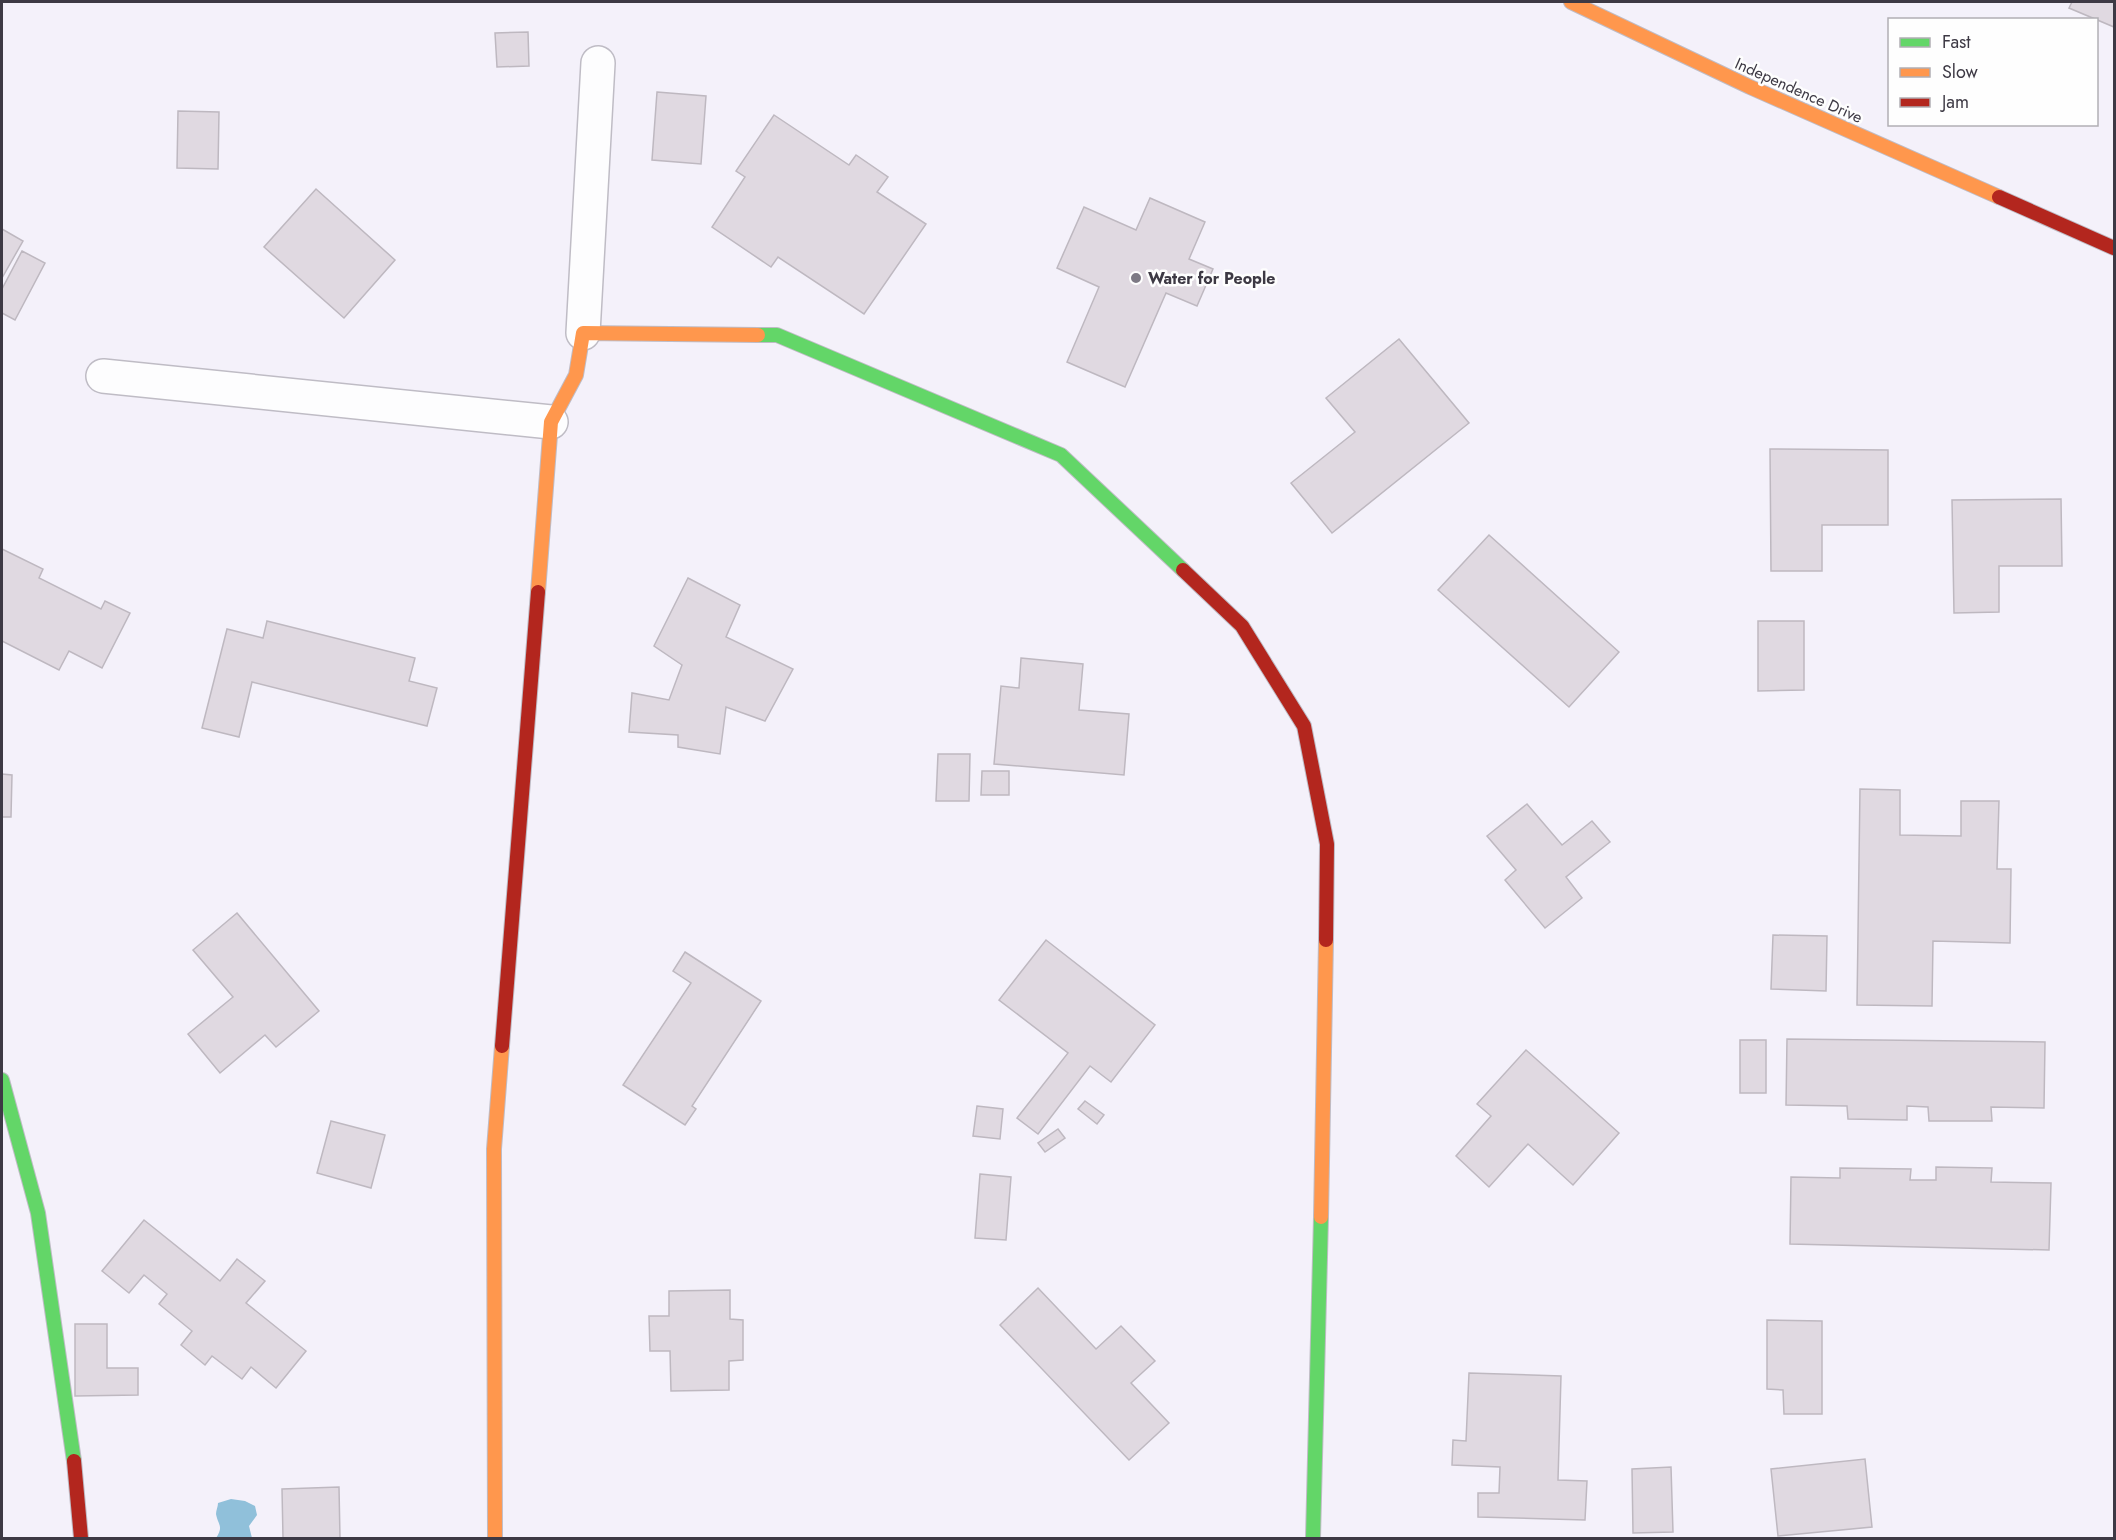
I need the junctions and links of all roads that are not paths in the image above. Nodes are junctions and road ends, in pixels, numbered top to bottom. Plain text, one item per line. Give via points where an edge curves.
1 (1570, 2) edge
2 (598, 63) dead end
3 (2115, 248) edge
4 (582, 333) junction
5 (103, 376) dead end
6 (551, 422) junction
7 (2, 1080) edge
8 (81, 1539) edge
9 (495, 1539) edge
10 (1313, 1539) edge

1 - 3 street, Independence Drive via 1750,87
2 - 4 street
4 - 6 street via 576,375
4 - 10 street via 777,334 1061,455 1242,626 1304,726 1327,844
5 - 6 street
6 - 9 street via 494,1149
7 - 8 street via 38,1213 72,1437

